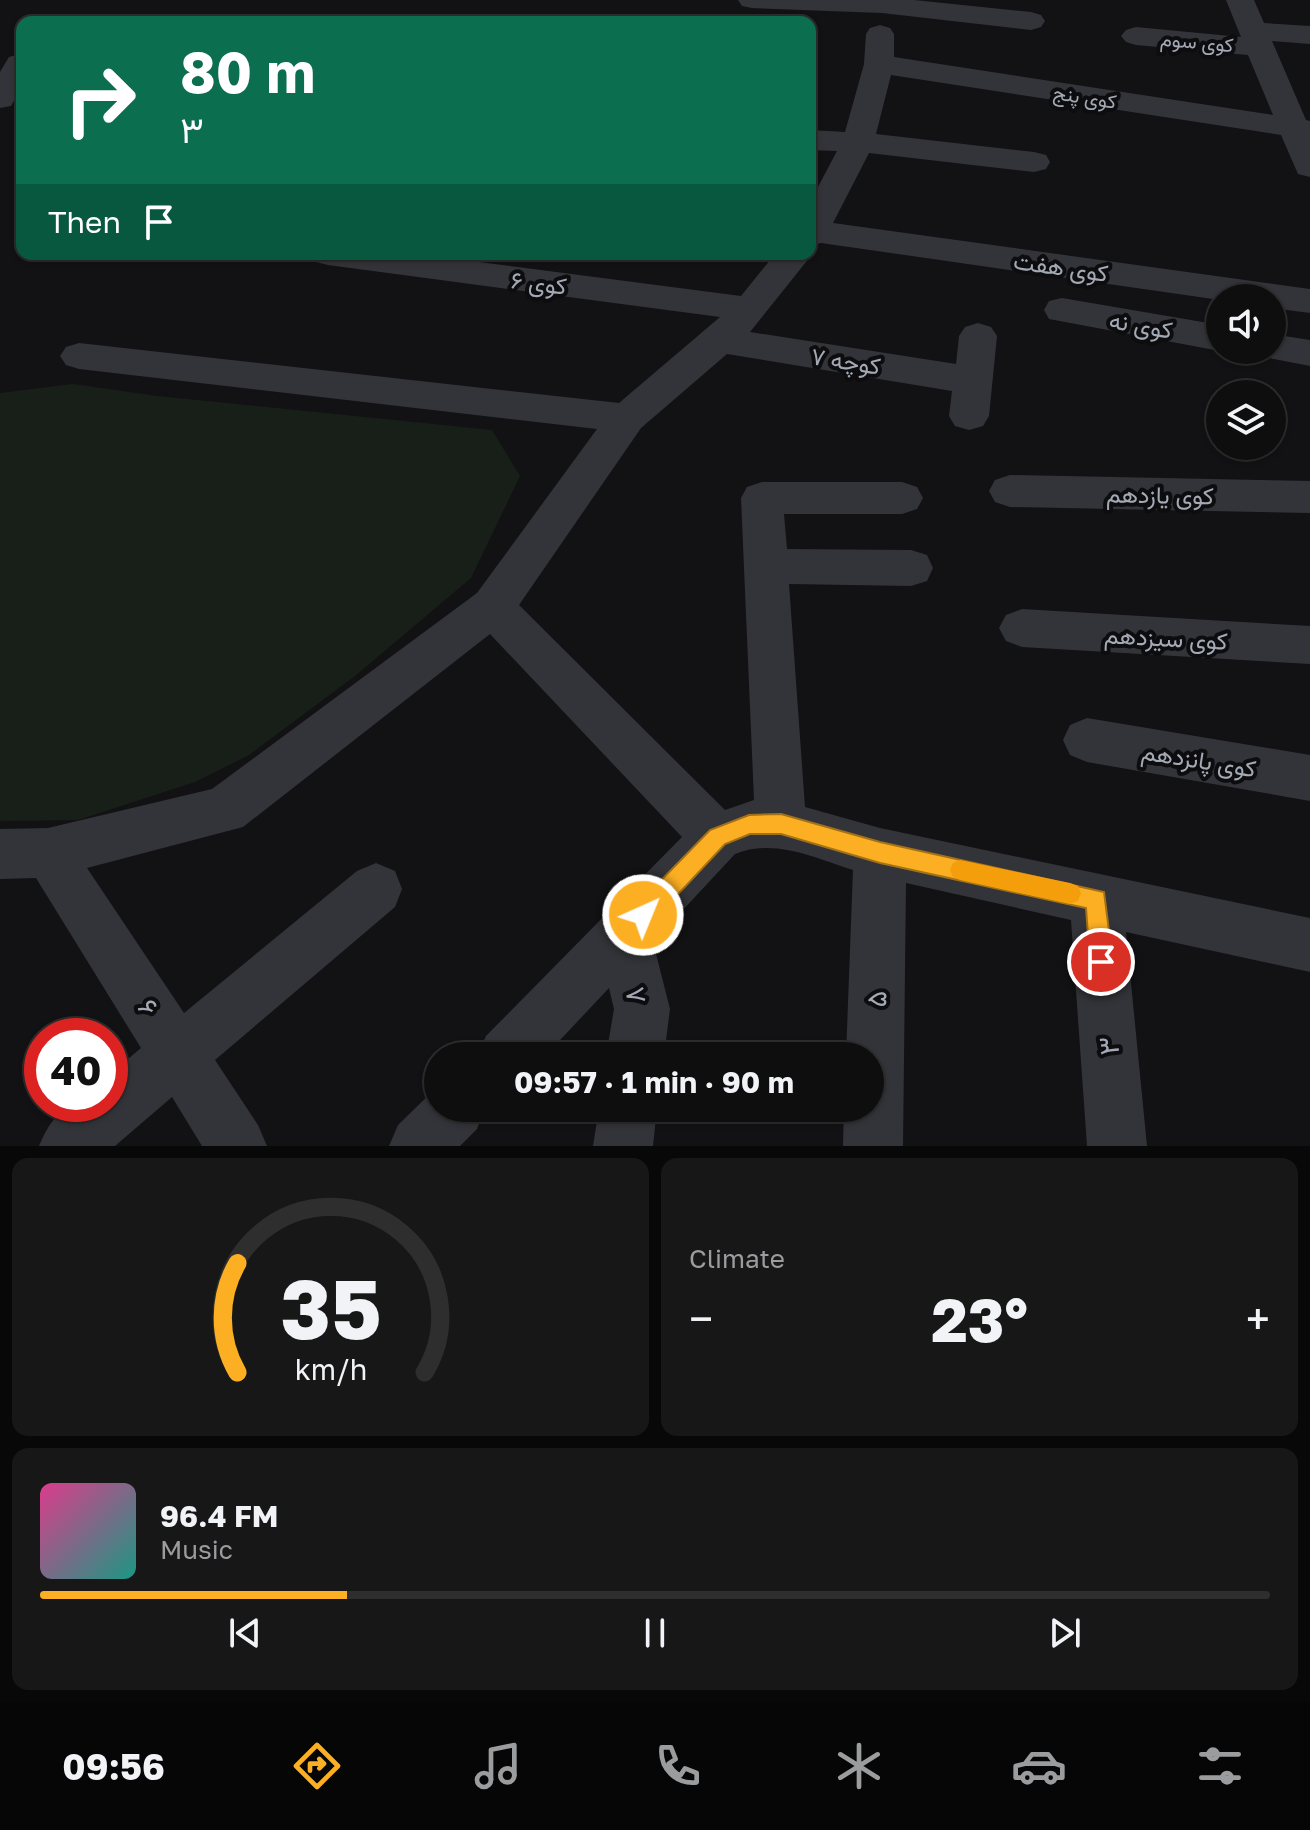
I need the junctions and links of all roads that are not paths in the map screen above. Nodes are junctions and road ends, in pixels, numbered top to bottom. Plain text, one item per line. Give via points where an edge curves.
1 (752, 0) edge
2 (1240, 0) edge
3 (883, 3) edge
4 (1031, 21) dead end
5 (1310, 35) edge
6 (1136, 36) dead end
7 (1255, 39) junction
8 (879, 64) junction
9 (16, 70) edge
10 (0, 100) edge
11 (1301, 129) edge
12 (816, 140) edge
13 (858, 142) junction
14 (1034, 162) dead end
15 (1310, 167) edge
16 (816, 221) edge
17 (816, 241) edge
18 (362, 260) edge
19 (789, 260) edge
20 (1310, 301) edge
21 (1062, 310) dead end
22 (735, 325) junction
23 (978, 336) dead end
24 (1206, 336) edge
25 (1286, 349) edge
26 (1310, 353) edge
27 (79, 356) dead end
28 (627, 418) junction
29 (1010, 491) dead end
30 (1310, 497) edge
31 (902, 498) dead end
32 (766, 566) junction
33 (911, 568) dead end
34 (504, 619) dead end
35 (1022, 628) dead end
36 (1310, 645) edge
37 (1087, 740) dead end
38 (1310, 778) edge
39 (781, 824) junction
40 (717, 837) junction
41 (880, 853) junction
42 (0, 854) edge
43 (58, 869) dead end
44 (376, 889) dead end
45 (1096, 899) junction
46 (624, 934) junction
47 (1310, 945) edge
48 (520, 1042) edge
49 (637, 1042) edge
50 (179, 1053) junction
51 (442, 1122) edge
52 (626, 1122) edge
53 (69, 1146) edge
54 (237, 1146) edge
55 (419, 1146) edge
56 (623, 1146) edge
57 (873, 1146) edge
58 (1117, 1146) edge

1 - 3 street
2 - 7 street
3 - 4 street
3 - 8 street
5 - 7 street, کوی سوم
6 - 7 street, کوی سوم
7 - 11 street
8 - 11 street, کوی پنج
8 - 13 street
9 - 10 street
11 - 15 street
12 - 13 street
13 - 14 street
13 - 16 street
17 - 20 street, کوی هفت
18 - 22 street, کوی ۶
19 - 22 street
21 - 24 street, کوی نه
22 - 23 street, کوچه ۷ via 971,398
22 - 28 street
25 - 26 street
27 - 28 street
28 - 42 street via 493,606 225,810 48,853
29 - 30 street, کوی یازدهم
31 - 32 street via 762,498
32 - 33 street
32 - 39 street
34 - 40 street
35 - 36 street, کوی سیزدهم
37 - 38 street, کوی پانزدهم
39 - 40 street via 749,824
39 - 41 street
40 - 46 street
41 - 45 street
41 - 57 street, ۵
43 - 50 street, ۶
44 - 50 street
45 - 47 street
45 - 58 street, ۳
46 - 48 street
46 - 49 street, ۷ via 642,1009
50 - 53 street
50 - 54 street, ۶
51 - 55 street
52 - 56 street

